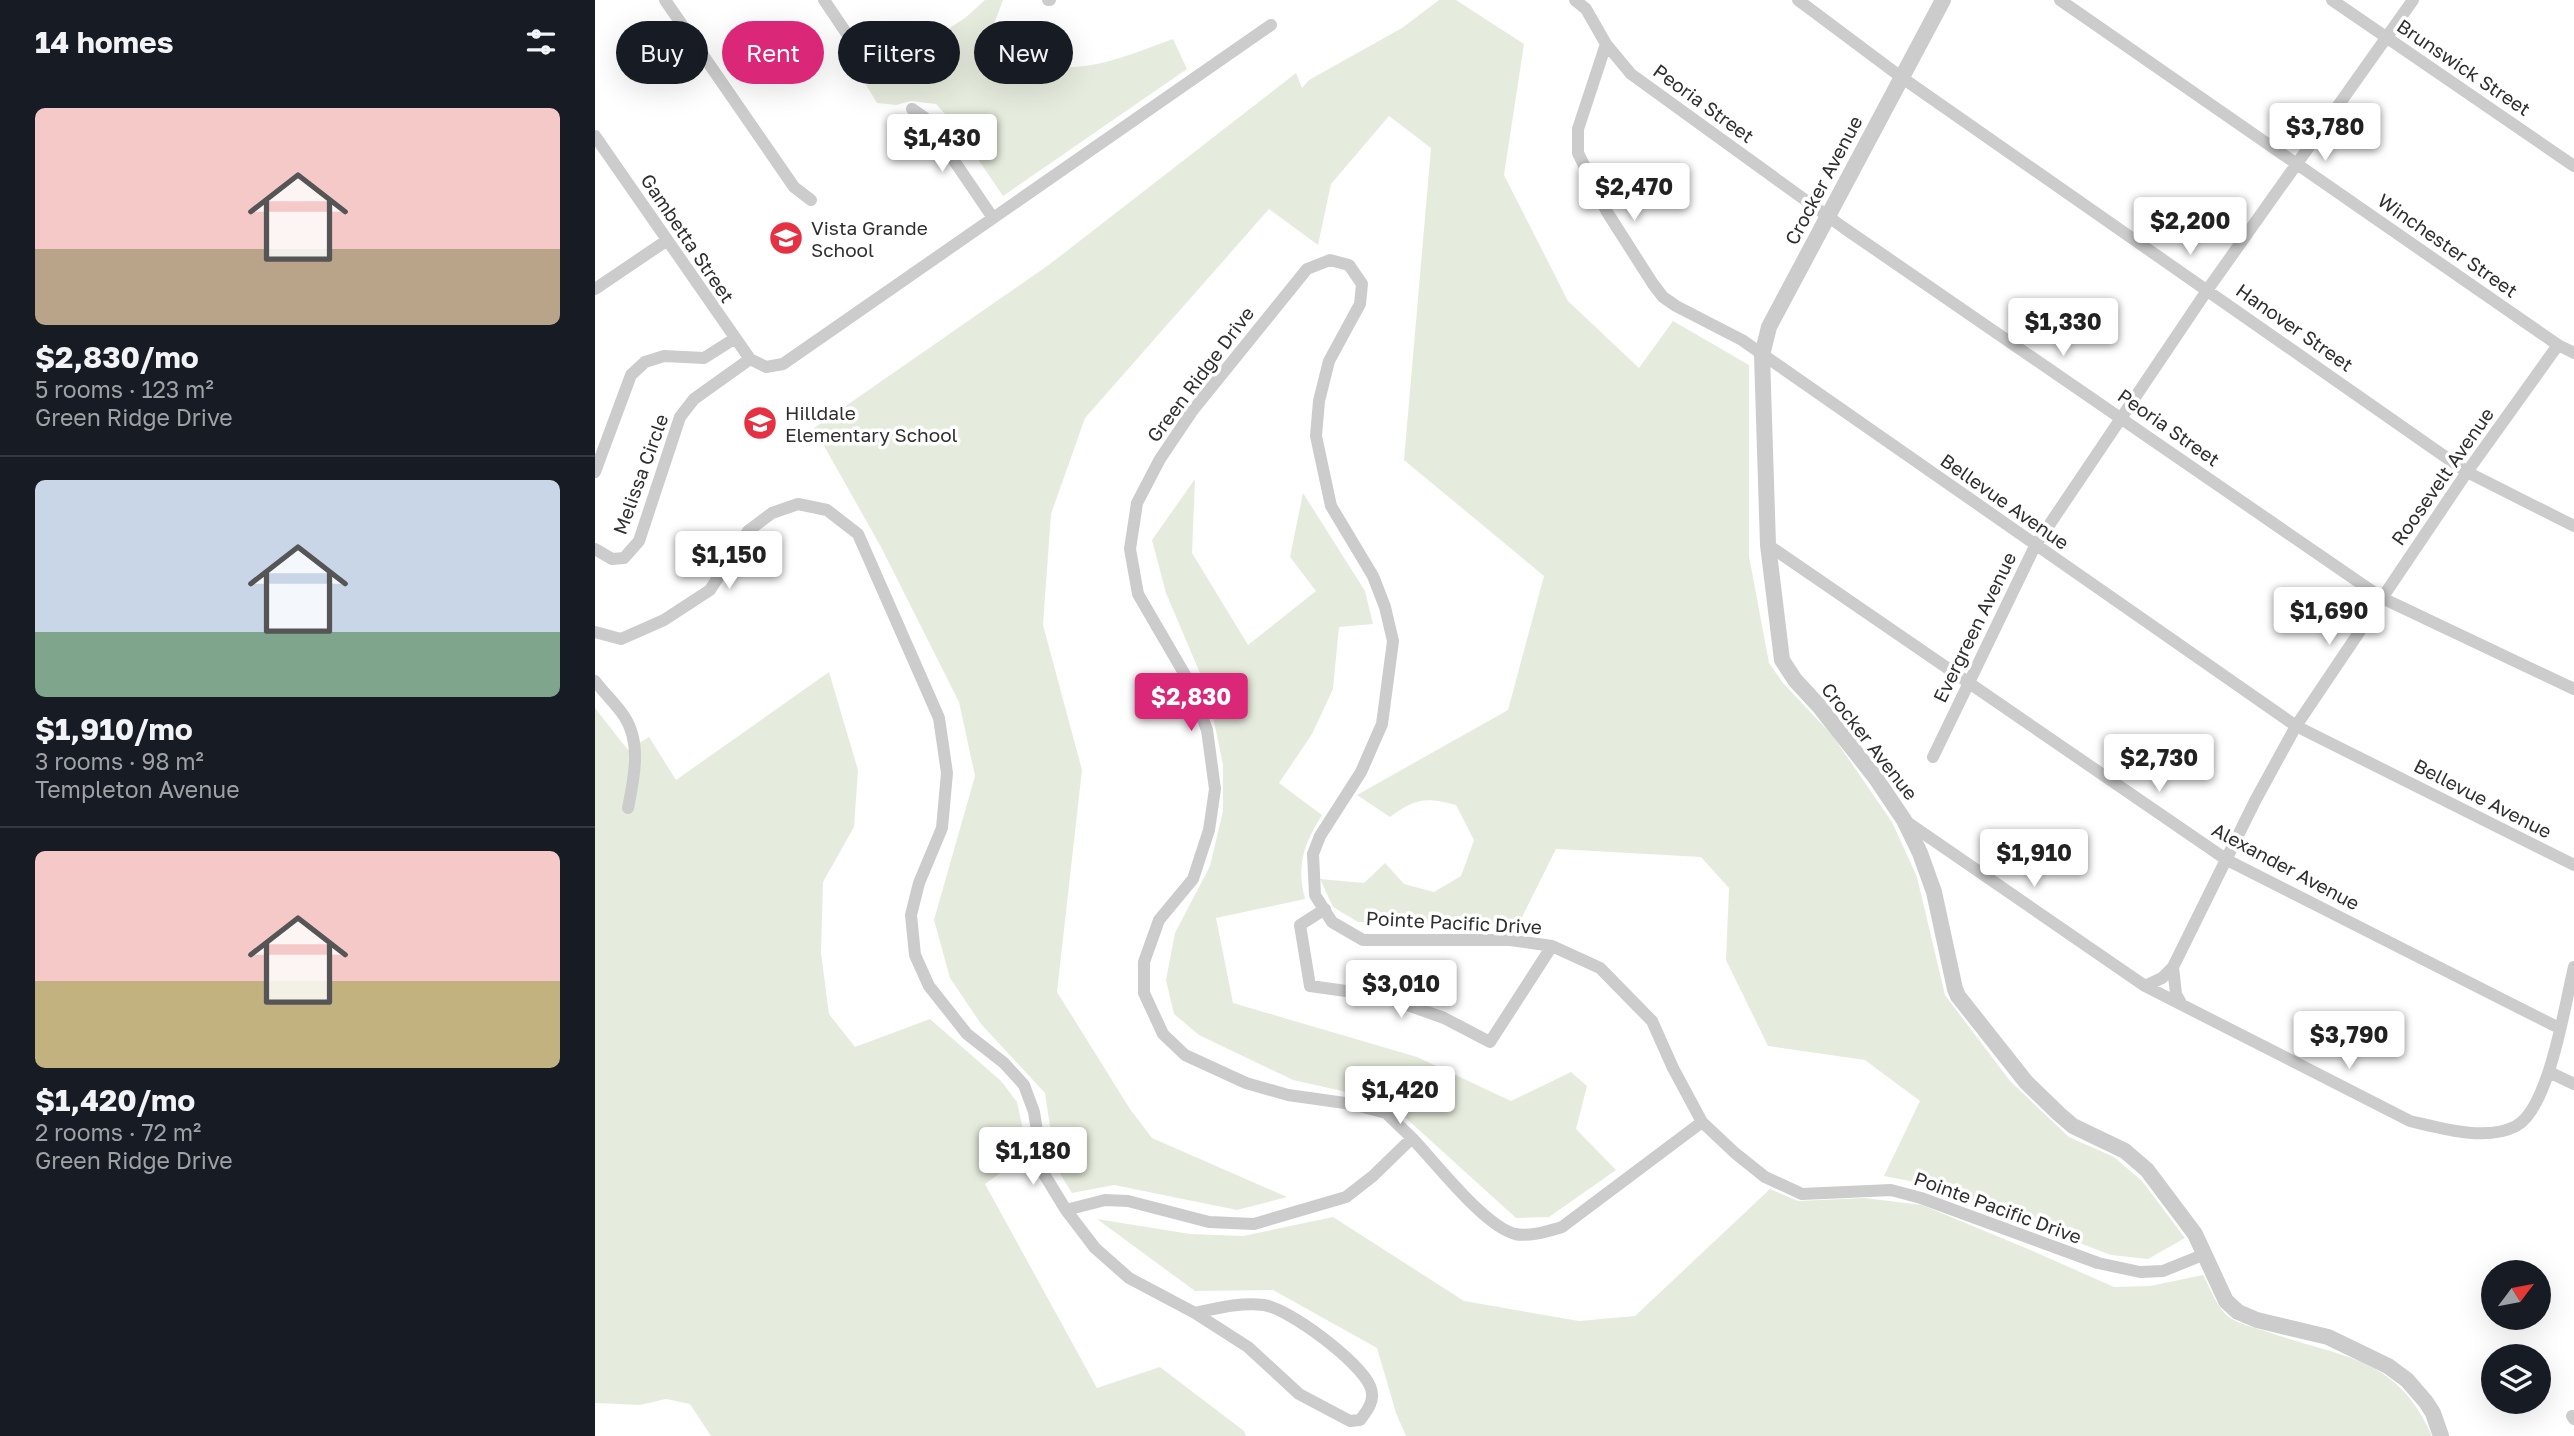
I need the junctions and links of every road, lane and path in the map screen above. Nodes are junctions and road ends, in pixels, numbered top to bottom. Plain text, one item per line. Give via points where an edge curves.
1 (665, 0) edge
2 (824, 0) edge
3 (1574, 0) edge
4 (1798, 0) edge
5 (1943, 0) edge
6 (2060, 0) edge
7 (2332, 0) edge
8 (2413, 0) edge
9 (838, 21) edge
10 (1272, 25) dead end
11 (2386, 38) junction
12 (1606, 44) junction
13 (1901, 77) junction
14 (912, 109) dead end
15 (595, 136) edge
16 (2299, 164) junction
17 (2574, 166) edge
18 (811, 200) dead end
19 (1828, 216) junction
20 (993, 218) junction
21 (666, 241) junction
22 (1349, 265) joint
23 (595, 289) edge
24 (2208, 289) junction
25 (734, 339) junction
26 (2558, 345) junction
27 (2574, 353) edge
28 (1762, 355) junction
29 (750, 359) junction
30 (2122, 418) junction
31 (595, 472) edge
32 (2467, 472) junction
33 (2574, 526) edge
34 (1768, 545) junction
35 (2035, 546) junction
36 (595, 549) edge
37 (2382, 598) junction
38 (595, 632) edge
39 (595, 681) edge
40 (1967, 683) junction
41 (2574, 690) edge
42 (2296, 726) junction
43 (1933, 757) dead end
44 (628, 808) dead end
45 (1904, 820) junction
46 (2227, 860) junction
47 (2574, 866) edge
48 (1325, 909) junction
49 (1552, 946) junction
50 (2173, 967) junction
51 (2574, 967) edge
52 (2145, 986) junction
53 (2183, 1005) junction
54 (2559, 1028) junction
55 (2549, 1072) junction
56 (2574, 1084) edge
57 (1702, 1122) junction
58 (1412, 1138) junction
59 (1066, 1210) junction
60 (2205, 1255) junction
61 (1195, 1313) junction
62 (2441, 1436) edge

1 - 18 street via 794,187
2 - 9 street
3 - 12 street, Peoria Street via 1585,9
4 - 13 street, Hanover Street
5 - 13 street, Crocker Avenue
6 - 16 street, Winchester Street
7 - 11 street, Brunswick Street
8 - 11 street, Evergreen Avenue
10 - 20 street
11 - 16 street, Evergreen Avenue
11 - 17 street, Brunswick Street
12 - 19 street, Peoria Street via 1631,74
12 - 28 street, Bellevue Avenue via 1578,129 1578,153 1607,212 1663,296
13 - 19 street, Crocker Avenue
13 - 24 street, Hanover Street
14 - 20 street via 925,118
15 - 21 street, Gambetta Street
16 - 24 street, Evergreen Avenue
16 - 26 street, Winchester Street
19 - 28 street, Crocker Avenue via 1769,327
19 - 30 street, Peoria Street
20 - 29 street via 783,364 766,366
21 - 23 street
21 - 25 street, Gambetta Street
22 - 48 street, Pointe Pacific Drive via 1362,284 1360,304 1329,361 1316,436 1331,506 1373,576 1392,641 1382,724 1361,772 1313,855 1315,895
22 - 58 street, Green Ridge Drive via 1330,260 1307,270 1193,410 1137,503 1131,549 1138,594 1188,680 1207,730 1215,789 1209,830 1193,879 1159,920 1144,962 1144,993 1163,1034 1185,1055 1246,1083 1386,1113
24 - 30 street, Evergreen Avenue
24 - 32 street, Hanover Street
25 - 29 street, Gambetta Street
25 - 31 street via 704,358 664,356 645,362 631,375
26 - 27 street, Winchester Street
26 - 32 street, Roosevelt Avenue
28 - 34 street, Crocker Avenue
28 - 35 street, Bellevue Avenue
29 - 36 street, Melissa Circle via 694,399 680,417 639,541 624,558 612,559
30 - 35 street, Evergreen Avenue
30 - 37 street, Peoria Street
32 - 33 street, Hanover Street
32 - 37 street, Roosevelt Avenue
34 - 40 street, Alexander Avenue
34 - 45 street, Crocker Avenue via 1780,651 1787,670 1841,732
35 - 40 street, Evergreen Avenue
35 - 42 street, Bellevue Avenue
37 - 41 street, Peoria Street
37 - 42 street, Roosevelt Avenue
38 - 59 street via 621,639 664,620 710,590 748,531 772,513 798,504 827,510 858,534 939,718 947,773 942,828 911,915 915,955 929,986 967,1034 1024,1085 1034,1112 1044,1174
39 - 44 street via 632,732 636,758
40 - 43 street, Evergreen Avenue
40 - 46 street, Alexander Avenue
42 - 46 street, Roosevelt Avenue
42 - 47 street, Bellevue Avenue
45 - 52 street
45 - 60 street, Crocker Avenue via 1934,892 1958,996 2026,1082 2059,1114 2073,1126 2125,1151 2147,1170 2195,1234
46 - 50 street, Roosevelt Avenue
46 - 54 street, Alexander Avenue
48 - 49 street, Pointe Pacific Drive via 1332,922 1363,940 1510,940
48 - 49 street, Pointe Pacific Drive via 1300,925 1310,986 1382,996 1444,1018 1490,1042
49 - 57 street, Pointe Pacific Drive via 1600,968 1652,1021
50 - 52 street, Roosevelt Avenue
50 - 53 street via 2176,994
51 - 54 street
52 - 53 street
53 - 55 street via 2410,1121 2450,1130 2482,1134 2516,1126 2536,1104
54 - 55 street
55 - 56 street
57 - 58 street, Green Ridge Drive via 1562,1227 1541,1233 1515,1234 1489,1220
57 - 60 street, Pointe Pacific Drive via 1765,1177 1802,1194 1891,1190 2098,1263 2140,1272 2163,1271
58 - 59 street via 1346,1196 1254,1224 1209,1222 1105,1200
59 - 61 street via 1095,1248 1129,1278
60 - 62 street, Crocker Avenue via 2226,1301 2238,1312 2329,1337 2388,1366 2426,1402
61 - 61 street via 1248,1347 1299,1394 1350,1421 1360,1420 1371,1405 1371,1386 1349,1358 1312,1330 1268,1306 1248,1304

